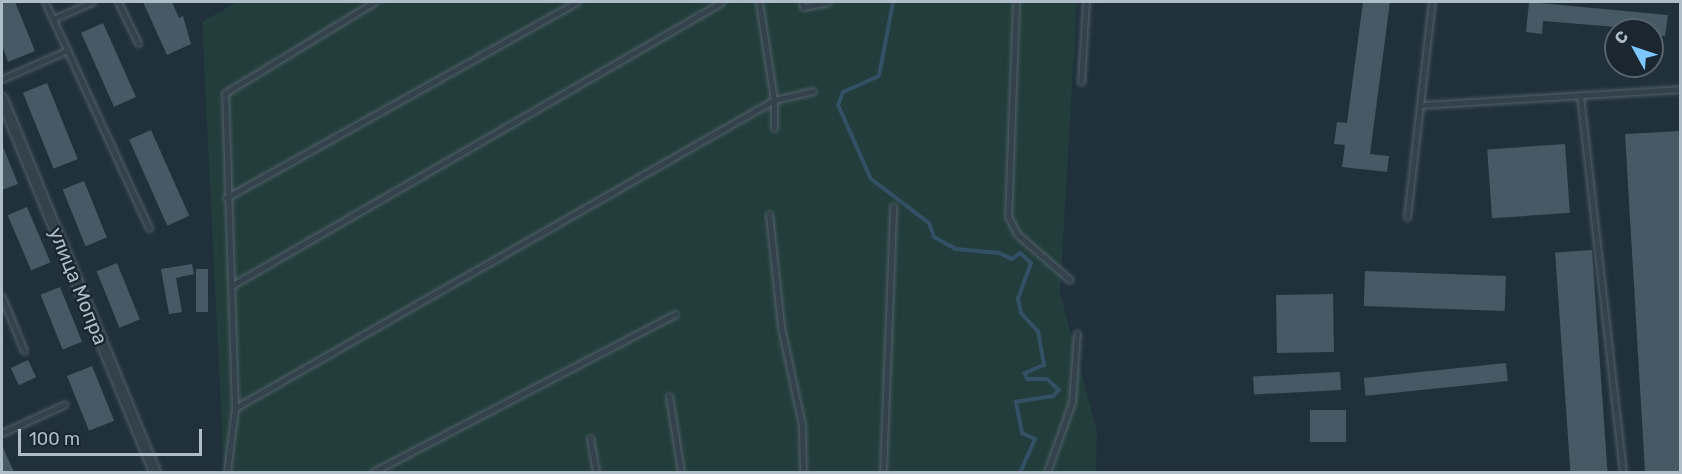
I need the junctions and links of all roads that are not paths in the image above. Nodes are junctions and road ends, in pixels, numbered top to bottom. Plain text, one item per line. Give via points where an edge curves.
1 (45, 2) edge
2 (92, 2) edge
3 (117, 2) edge
4 (374, 2) edge
5 (577, 2) edge
6 (722, 2) edge
7 (759, 2) edge
8 (802, 2) edge
9 (828, 2) edge
10 (1016, 2) edge
11 (1086, 2) edge
12 (1432, 2) edge
13 (53, 19) junction
14 (138, 43) dead end
15 (68, 50) junction
16 (2, 79) edge
17 (1081, 82) dead end
18 (1680, 89) edge
19 (813, 91) dead end
20 (1580, 95) junction
21 (2, 99) edge
22 (774, 100) junction
23 (1420, 105) junction
24 (774, 128) dead end
25 (226, 198) junction
26 (893, 206) dead end
27 (769, 214) dead end
28 (1407, 217) dead end
29 (149, 228) dead end
30 (1070, 280) dead end
31 (231, 286) junction
32 (2, 297) edge
33 (675, 314) dead end
34 (1077, 333) dead end
35 (24, 351) dead end
36 (669, 396) dead end
37 (64, 404) dead end
38 (235, 408) junction
39 (2, 433) edge
40 (590, 438) dead end
41 (155, 472) edge
42 (227, 472) edge
43 (373, 472) edge
44 (596, 472) edge
45 (681, 472) edge
46 (803, 472) edge
47 (883, 472) edge
48 (1047, 472) edge
49 (1623, 472) edge

1 - 13 lane
2 - 13 lane
3 - 14 lane
4 - 25 lane via 225,93
5 - 25 lane
6 - 31 lane
7 - 22 lane
8 - 9 lane via 803,7
10 - 30 lane via 1008,216 1017,234
11 - 17 lane
12 - 23 lane
13 - 15 lane
15 - 16 lane
15 - 29 lane
18 - 20 lane
19 - 22 lane
20 - 23 lane
20 - 49 lane
21 - 41 street, улица Мопра
22 - 24 lane
22 - 38 lane
23 - 28 lane
25 - 31 lane
26 - 47 lane
27 - 46 lane via 781,327 802,425
31 - 38 lane
32 - 35 lane
33 - 43 lane
34 - 48 lane via 1072,402
36 - 45 lane
37 - 39 lane
38 - 42 lane
40 - 44 lane

